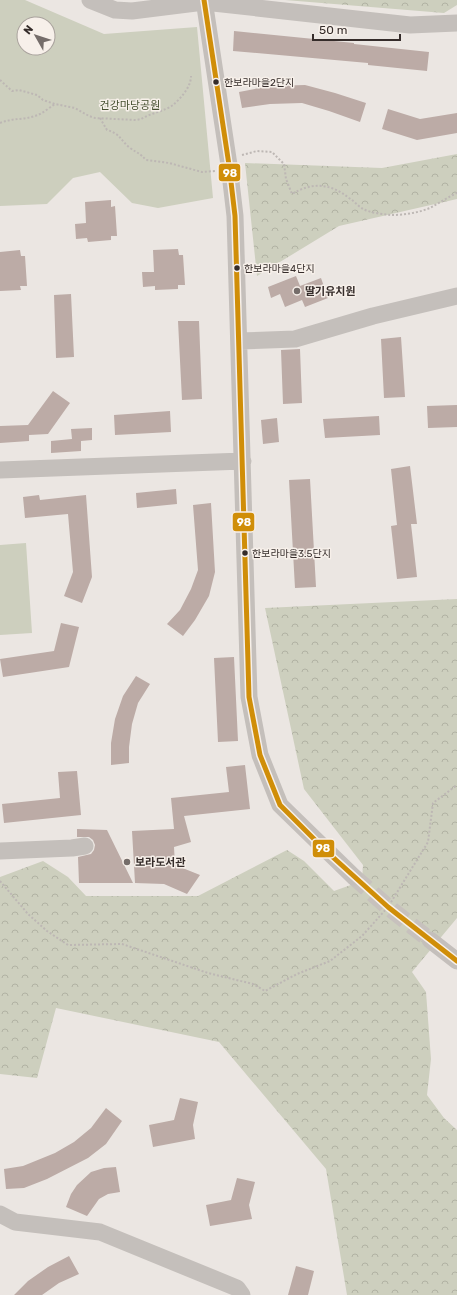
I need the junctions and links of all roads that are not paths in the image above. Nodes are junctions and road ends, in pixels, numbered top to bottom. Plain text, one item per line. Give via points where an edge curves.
1 (90, 0) edge
2 (204, 1) edge
3 (116, 5) edge
4 (457, 23) edge
5 (457, 296) edge
6 (239, 341) junction
7 (242, 461) junction
8 (0, 470) edge
9 (84, 846) dead end
10 (0, 851) edge
11 (354, 877) tunnel mouth
12 (430, 940) tunnel mouth
13 (457, 961) edge
14 (0, 1214) edge
15 (242, 1295) edge

1 - 3 street
2 - 3 street via 132,11
2 - 4 street via 410,25
2 - 6 street via 235,216
5 - 6 street via 373,316 295,339
6 - 7 street
7 - 8 street
7 - 11 street via 249,697 260,755 280,805
9 - 10 street
12 - 13 street
14 - 15 street via 15,1222 100,1232 237,1288

